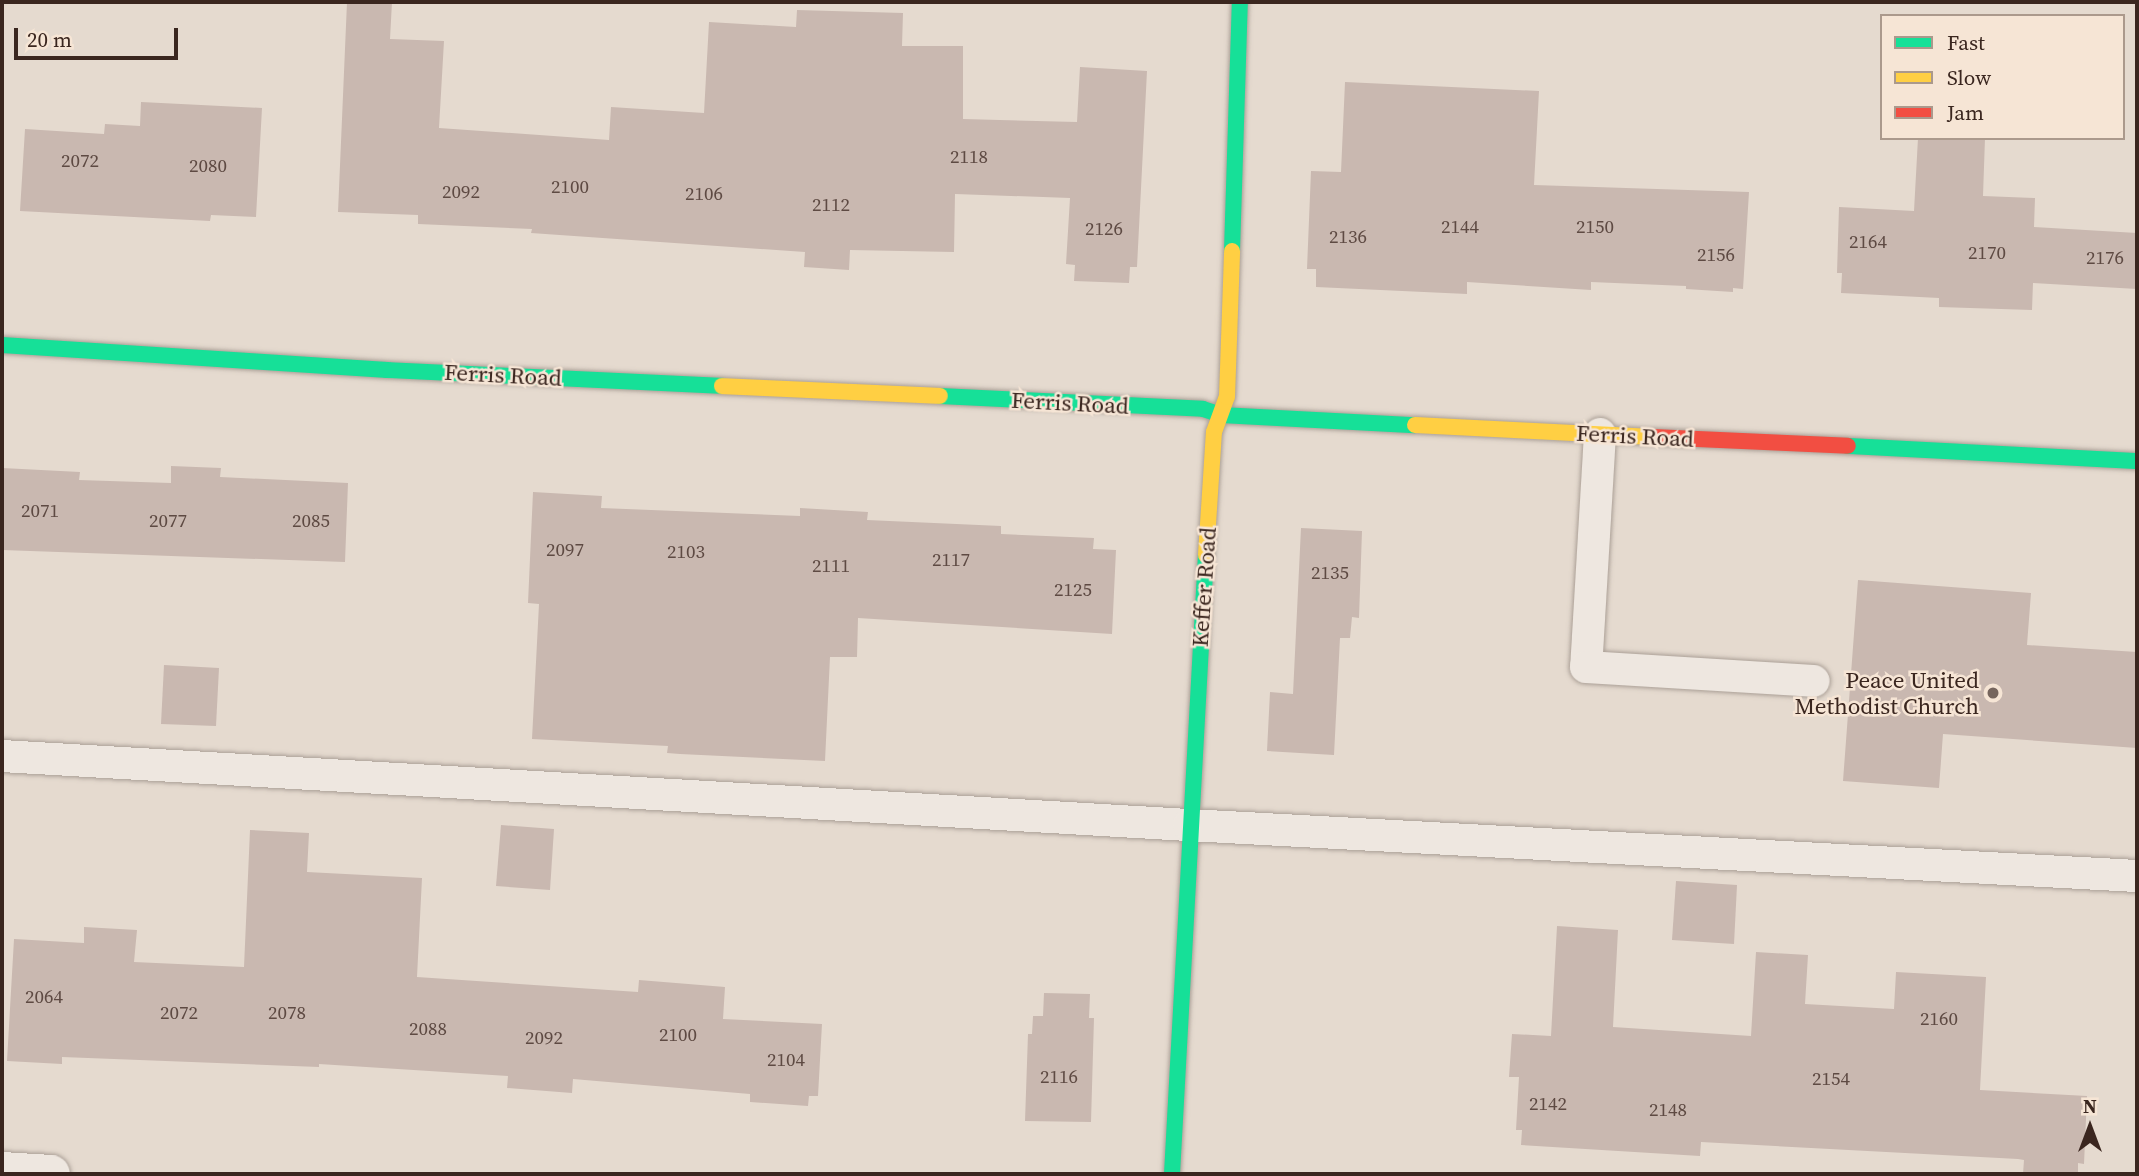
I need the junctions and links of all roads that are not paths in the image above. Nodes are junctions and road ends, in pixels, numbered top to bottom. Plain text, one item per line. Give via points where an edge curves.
1 (1240, 2) edge
2 (2, 345) edge
3 (1221, 415) junction
4 (1600, 434) junction
5 (2137, 461) edge
6 (1814, 681) dead end
7 (2, 756) edge
8 (1189, 825) junction
9 (2137, 876) edge
10 (2, 1171) edge
11 (51, 1174) edge
12 (1172, 1174) edge

1 - 3 main road, Keffer Road via 1227,397
2 - 3 main road, Ferris Road via 387,370 1203,409
3 - 4 main road, Ferris Road
3 - 8 main road, Keffer Road via 1214,432
4 - 5 main road, Ferris Road
4 - 6 lane via 1586,667
7 - 8 lane
8 - 9 lane
8 - 12 main road, Keffer Road
10 - 11 street

